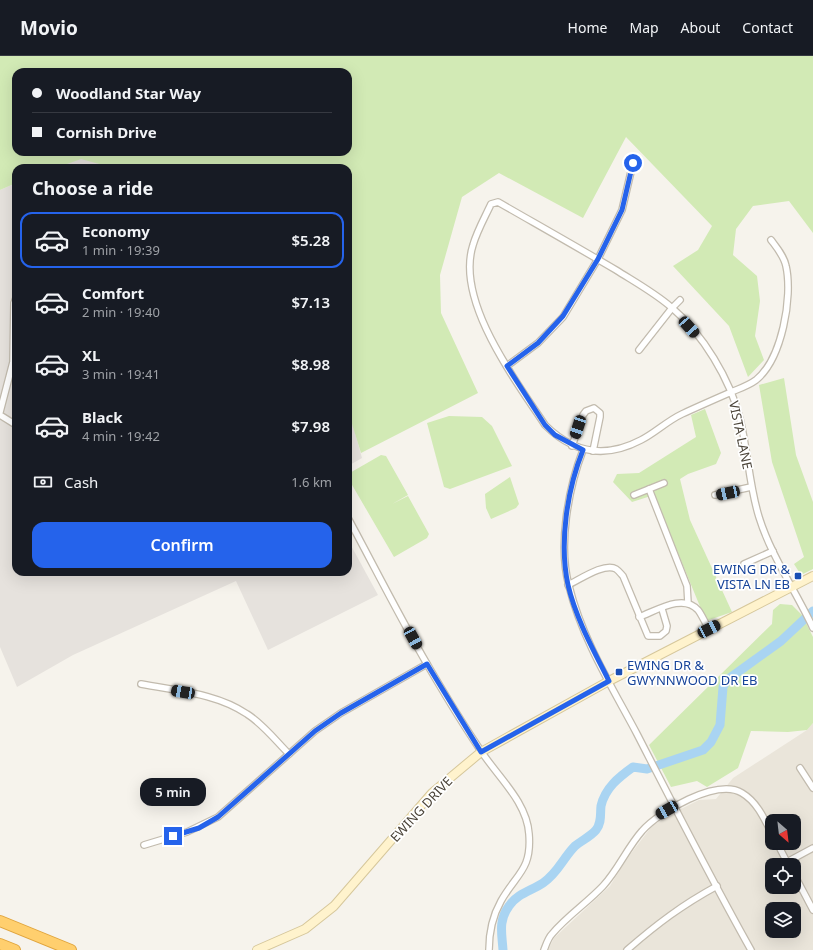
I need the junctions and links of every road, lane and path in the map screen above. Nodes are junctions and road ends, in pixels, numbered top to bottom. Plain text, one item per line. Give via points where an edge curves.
1 (633, 163) dead end
2 (772, 240) dead end
3 (598, 259) junction
4 (680, 300) dead end
5 (672, 308) junction
6 (639, 350) dead end
7 (12, 366) edge
8 (507, 366) junction
9 (732, 392) junction
10 (0, 412) edge
11 (0, 415) edge
12 (12, 423) edge
13 (572, 446) junction
14 (583, 450) junction
15 (593, 450) junction
16 (664, 483) dead end
17 (751, 487) junction
18 (649, 489) junction
19 (634, 495) dead end
20 (716, 495) dead end
21 (352, 525) edge
22 (773, 551) junction
23 (744, 564) dead end
24 (813, 576) edge
25 (568, 585) junction
26 (792, 587) junction
27 (688, 603) junction
28 (662, 609) junction
29 (639, 617) junction
30 (813, 628) edge
31 (709, 629) junction
32 (427, 664) junction
33 (609, 681) junction
34 (141, 684) dead end
35 (481, 752) junction
36 (289, 754) junction
37 (800, 768) dead end
38 (813, 788) edge
39 (674, 806) junction
40 (765, 821) edge
41 (144, 844) dead end
42 (813, 848) edge
43 (797, 858) edge
44 (717, 886) junction
45 (801, 887) edge
46 (813, 910) edge
47 (0, 921) edge
48 (0, 944) edge
49 (15, 950) edge
50 (71, 950) edge
51 (258, 950) edge
52 (489, 950) edge
53 (544, 950) edge
54 (627, 950) edge
55 (751, 950) edge

1 - 3 street via 622,210
2 - 9 street via 782,256 788,278 788,304 781,336 774,355 762,375
3 - 5 street, VISTA LANE via 641,285
3 - 8 street via 553,328 538,343
3 - 8 street, VISTA LANE via 498,202 491,204 472,246 470,263 479,312 492,342
4 - 5 street
5 - 6 street
5 - 9 street, VISTA LANE via 698,336
7 - 10 street
8 - 13 street via 545,425
9 - 15 street via 673,419 642,440 617,450
9 - 17 street, VISTA LANE via 740,420
11 - 12 street
13 - 14 street
13 - 15 street via 583,415 594,408 600,413 600,418
14 - 15 street
14 - 25 street via 566,519 565,553
16 - 18 street
17 - 20 street
17 - 22 street, VISTA LANE via 759,518
18 - 19 street
18 - 27 street via 687,586
21 - 32 street
22 - 23 street
22 - 26 street, VISTA LANE
24 - 26 street, EWING DRIVE
25 - 29 street via 599,569 617,569 623,576
25 - 33 street via 582,625
26 - 30 street, VISTA LANE
26 - 31 street, EWING DRIVE
27 - 28 street via 677,602
27 - 31 street via 698,610
28 - 29 street
28 - 29 street via 667,626 666,631 660,636 648,636
31 - 33 street, EWING DRIVE
32 - 35 street
32 - 36 street via 341,713
33 - 35 street, EWING DRIVE
33 - 39 street
34 - 36 street via 211,697 238,708 249,714
35 - 51 street, EWING DRIVE via 432,794 334,906 305,929
35 - 52 street via 522,809 529,832 530,852 524,869 502,900 493,918
36 - 41 street via 218,817 187,832
37 - 38 street
39 - 40 street via 701,795 727,789 740,792 753,800
39 - 44 street
39 - 53 street via 642,831 604,886 551,935
42 - 43 street
44 - 54 street via 684,904
44 - 55 street
45 - 46 street
47 - 50 highway
48 - 49 highway

